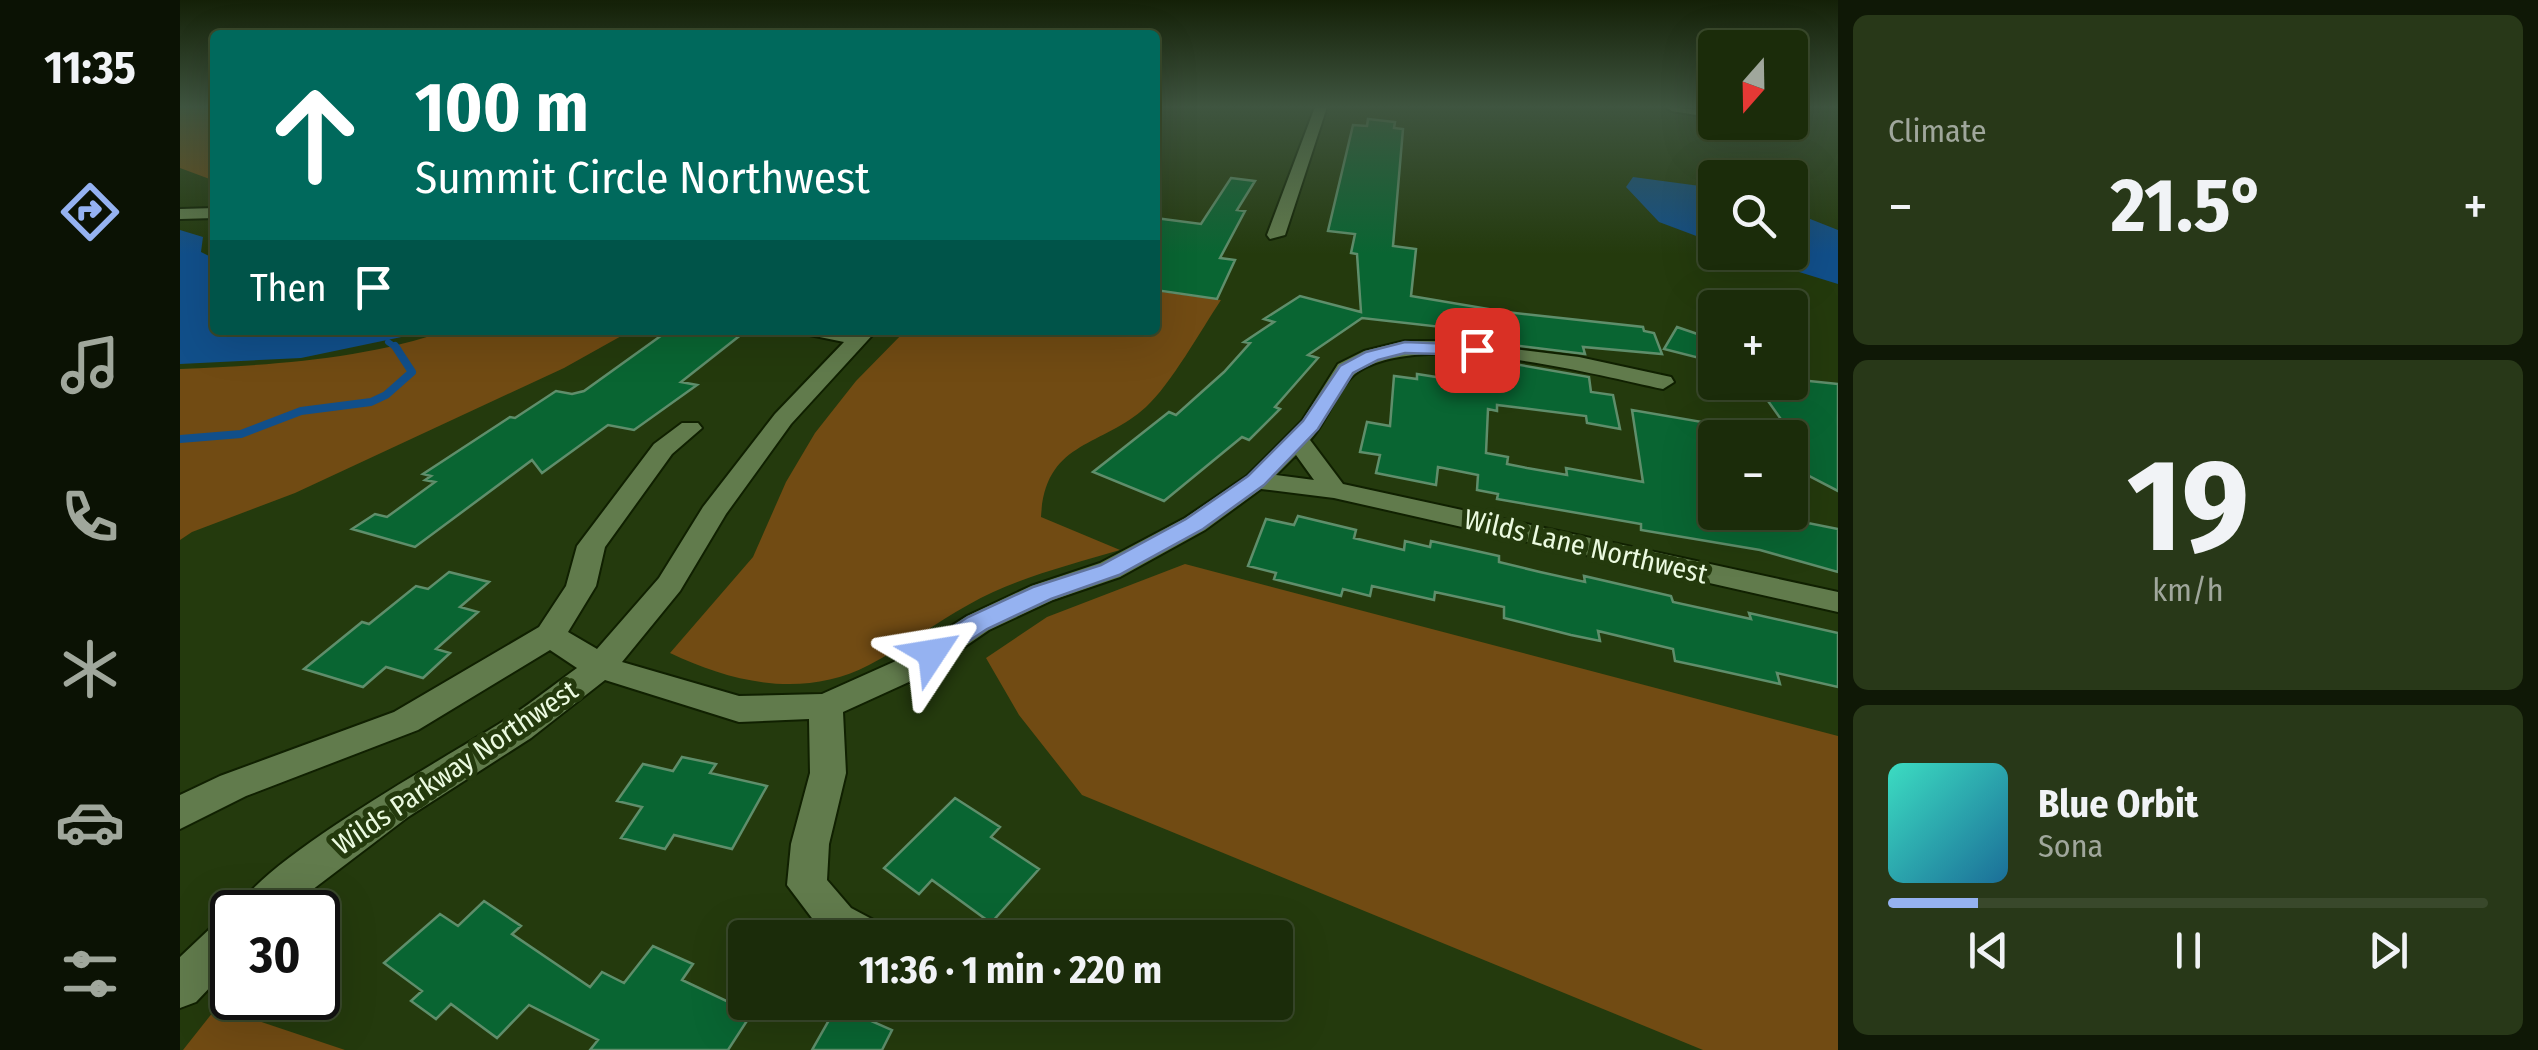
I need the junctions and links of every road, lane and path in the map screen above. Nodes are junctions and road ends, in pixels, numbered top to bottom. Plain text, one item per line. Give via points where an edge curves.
1 (1304, 156) edge
2 (210, 213) edge
3 (180, 214) edge
4 (1276, 235) dead end
5 (860, 335) edge
6 (1664, 382) dead end
7 (690, 428) dead end
8 (1297, 439) junction
9 (1256, 481) junction
10 (1334, 490) junction
11 (1838, 602) edge
12 (550, 635) junction
13 (600, 666) junction
14 (826, 706) junction
15 (180, 813) edge
16 (279, 890) edge
17 (835, 920) edge
18 (210, 958) edge
19 (180, 988) edge

1 - 4 street
2 - 3 street
5 - 13 street, Wilds Parkway Northwest via 783,419 670,584
6 - 8 street via 1507,353 1405,347 1346,370
7 - 12 street via 663,449 591,546 581,586
8 - 9 street
8 - 10 street
9 - 10 street, Wilds Lane Northwest
9 - 14 street via 1110,570 978,623 910,668
10 - 11 street, Wilds Lane Northwest
12 - 13 street
12 - 15 street via 406,720 232,786
13 - 14 street via 739,709
13 - 16 street, Wilds Parkway Northwest via 520,728
14 - 17 street via 828,773 810,844 808,886
18 - 19 street

